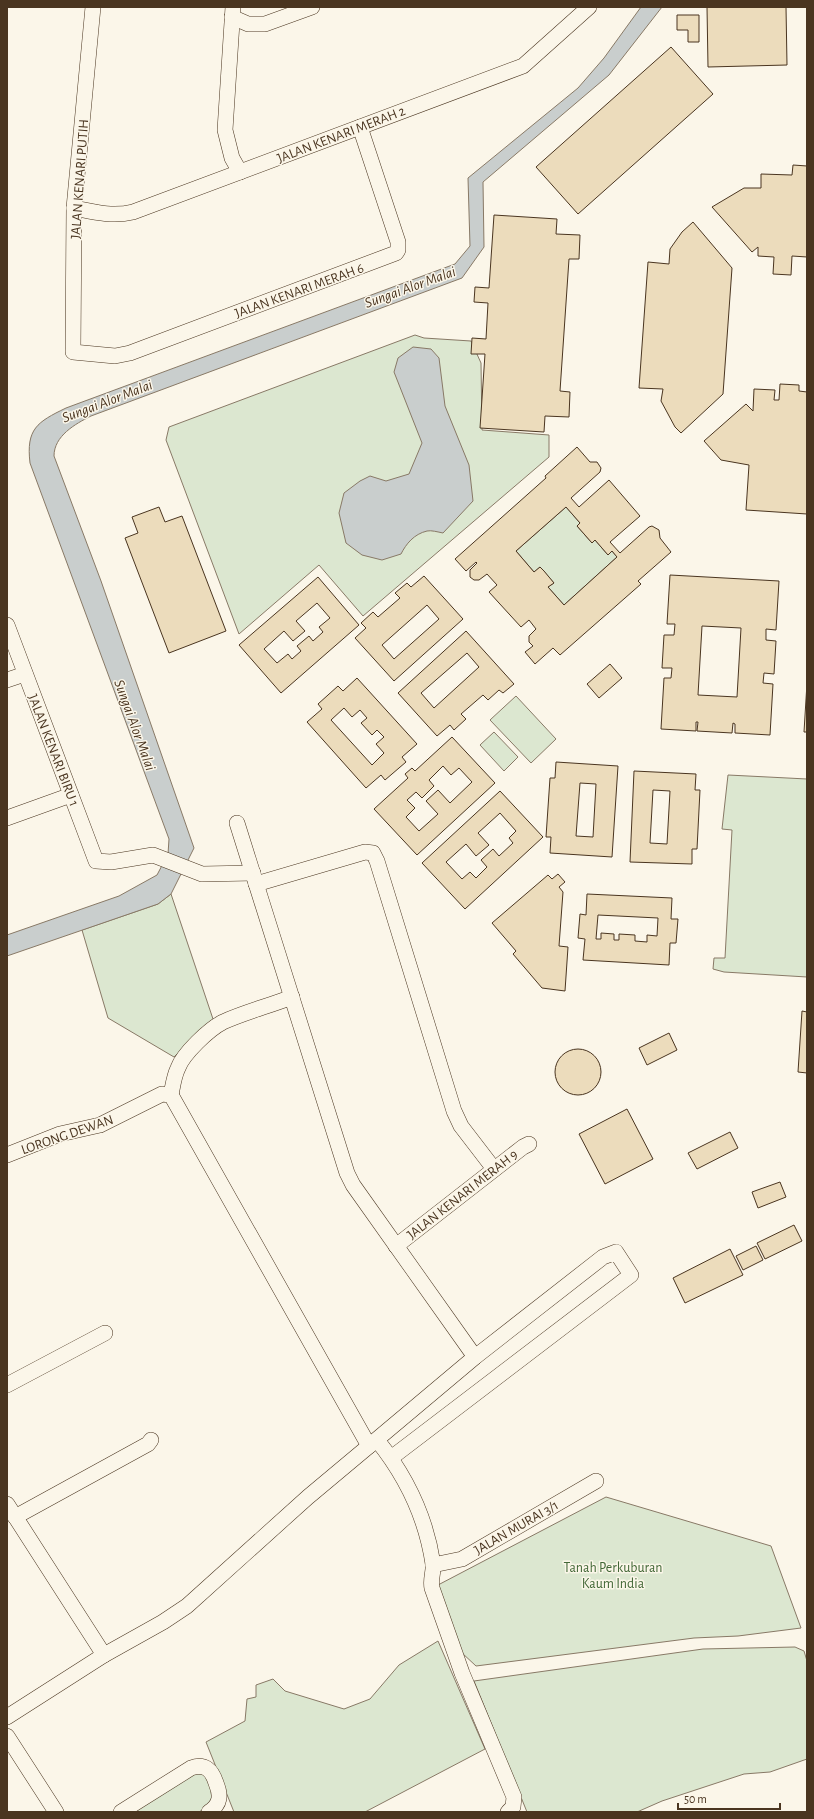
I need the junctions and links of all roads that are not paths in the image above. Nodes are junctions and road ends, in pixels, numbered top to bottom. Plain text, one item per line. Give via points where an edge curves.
1 (93, 7) edge
2 (312, 7) edge
3 (589, 7) edge
4 (232, 12) edge
5 (360, 127) junction
6 (240, 172) junction
7 (74, 208) junction
8 (73, 352) joint
9 (7, 624) edge
10 (25, 674) junction
11 (7, 680) edge
12 (71, 795) junction
13 (7, 818) edge
14 (237, 823) dead end
15 (255, 879) junction
16 (292, 997) junction
17 (171, 1094) junction
18 (529, 1144) dead end
19 (7, 1155) edge
20 (494, 1169) junction
21 (396, 1246) junction
22 (105, 1333) dead end
23 (475, 1357) junction
24 (7, 1385) edge
25 (151, 1440) dead end
26 (373, 1443) junction
27 (391, 1458) junction
28 (596, 1481) dead end
29 (7, 1504) edge
30 (15, 1517) junction
31 (433, 1565) junction
32 (104, 1655) junction
33 (7, 1717) edge
34 (7, 1736) edge
35 (56, 1812) edge
36 (121, 1812) edge
37 (208, 1812) edge
38 (508, 1812) edge

1 - 7 street, JALAN KENARI PUTIH
2 - 4 street via 265,24 248,24
3 - 5 street, JALAN KENARI MERAH 2 via 523,66
4 - 6 street via 225,130 232,158
5 - 6 street, JALAN KENARI MERAH 2
5 - 8 street, JALAN KENARI MERAH 6 via 398,242 396,253 130,354 107,356
6 - 7 street, JALAN KENARI MERAH 2 via 124,214 104,214
7 - 8 street, JALAN KENARI PUTIH
9 - 10 street, JALAN KENARI BIRU 1
10 - 11 street
10 - 12 street, JALAN KENARI BIRU 1
12 - 13 street
12 - 15 street, JALAN KENARI BIRU 1 via 95,858 99,862 153,855 202,874
14 - 15 street
15 - 16 street
15 - 20 street via 365,852 373,853 454,1111 461,1126
16 - 17 street via 222,1023 209,1031 181,1062 174,1077
16 - 21 street via 347,1173
17 - 19 street, LORONG DEWAN via 162,1094 100,1124 60,1134
17 - 26 street
18 - 20 street, JALAN KENARI MERAH 9
20 - 21 street, JALAN KENARI MERAH 9
21 - 23 street
22 - 24 street
23 - 26 street
23 - 27 street via 603,1256 616,1252 631,1275
25 - 30 street via 148,1444
26 - 27 street
26 - 32 street via 308,1497 187,1606
27 - 31 street via 419,1509
28 - 31 street, JALAN MURAI 3/1 via 462,1559
29 - 30 street
30 - 32 street
31 - 38 street via 432,1588 462,1673 514,1797 513,1807
32 - 33 street
34 - 35 street
36 - 37 street via 191,1768 200,1766 211,1771 219,1792 217,1806

